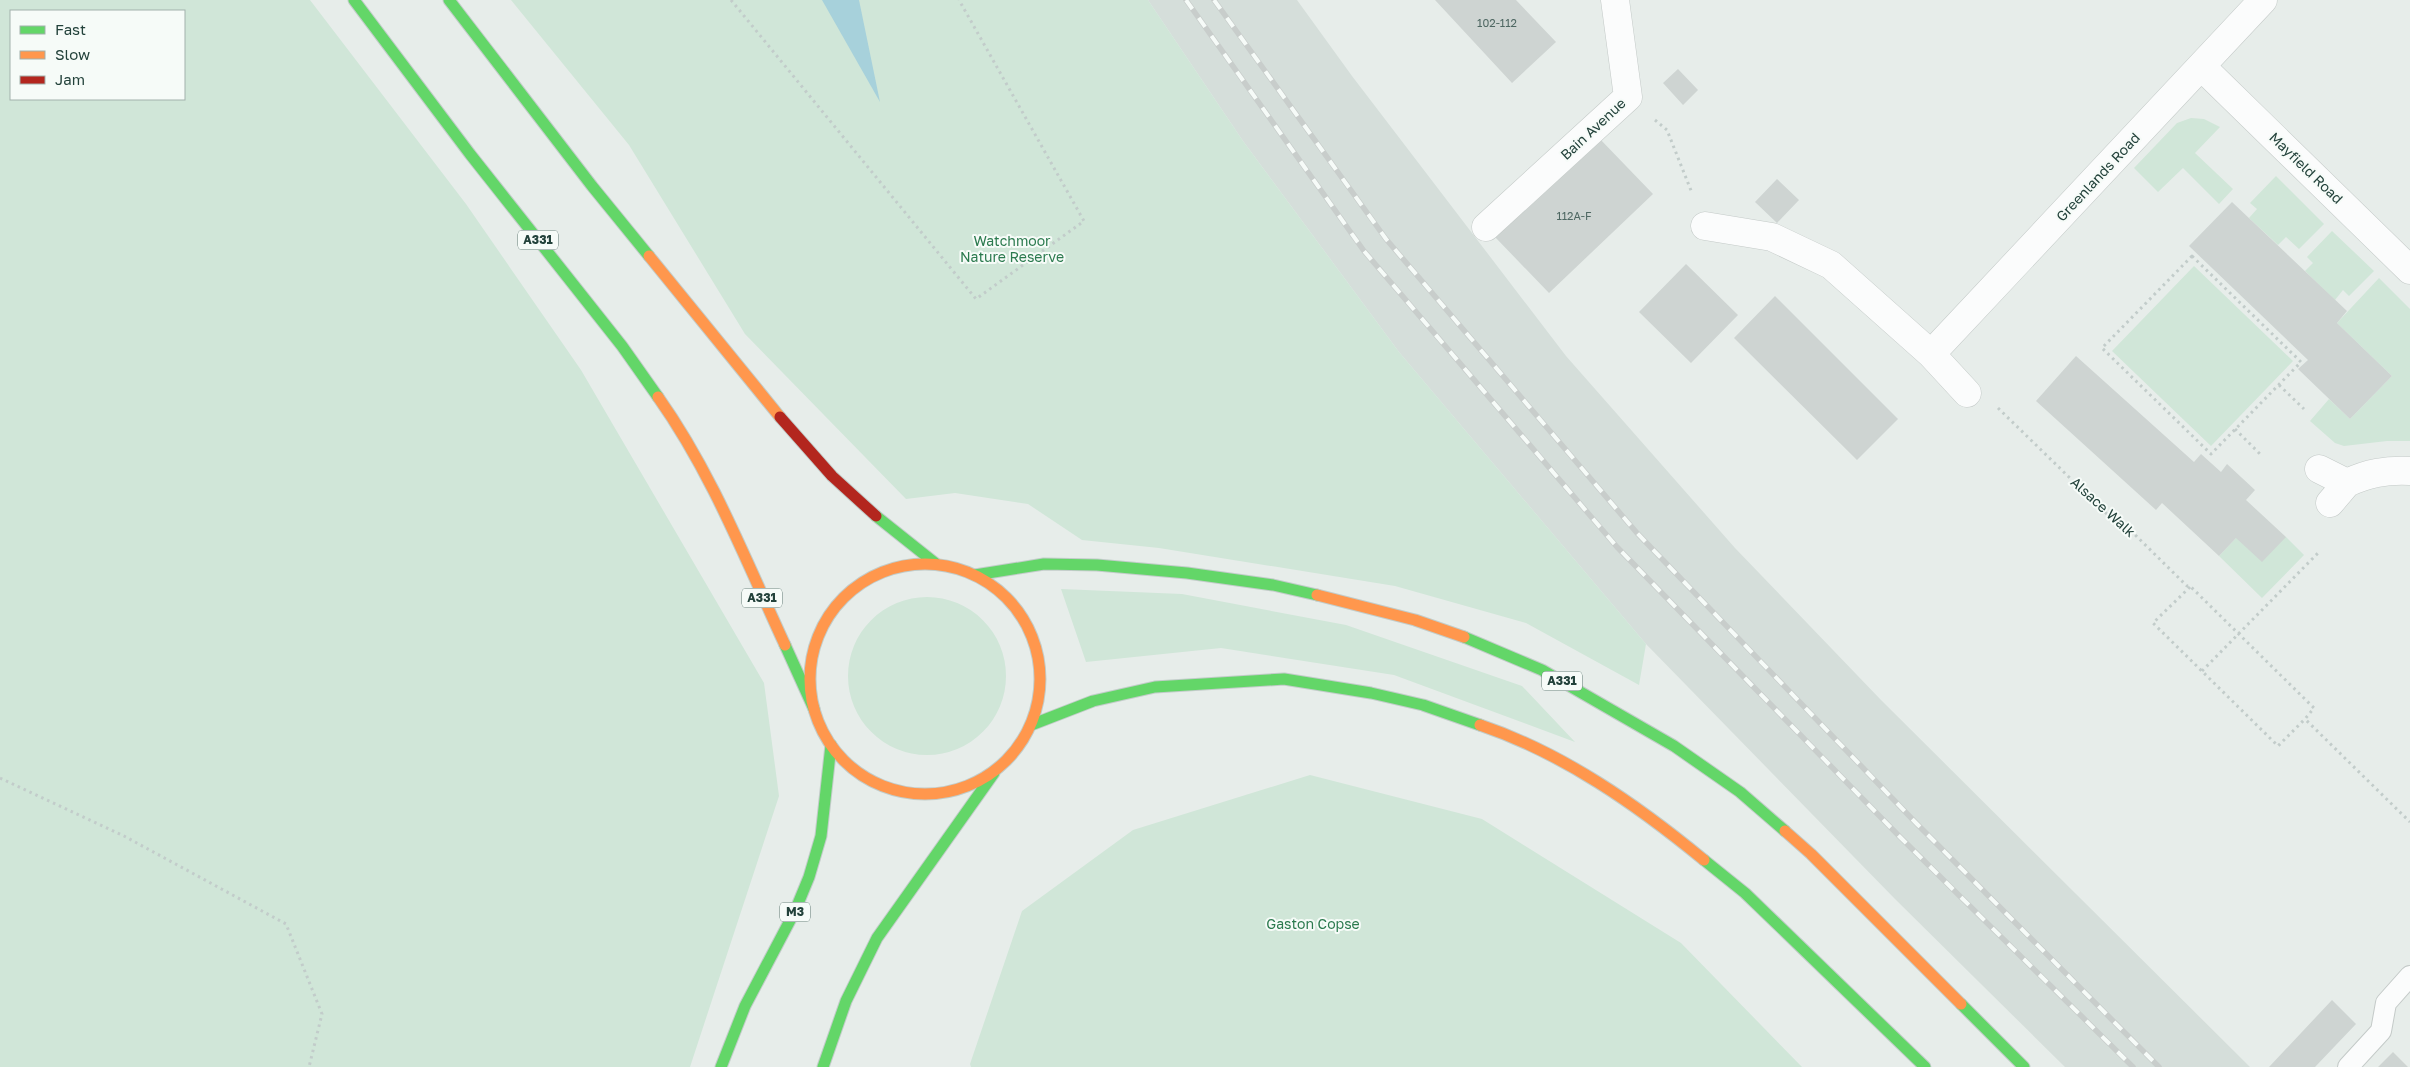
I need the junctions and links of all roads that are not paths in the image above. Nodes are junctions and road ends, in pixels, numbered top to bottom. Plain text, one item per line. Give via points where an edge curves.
1 (354, 0) edge
2 (449, 0) edge
3 (1615, 0) edge
4 (2263, 0) edge
5 (2202, 67) junction
6 (1705, 226) road end
7 (1486, 227) dead end
8 (2410, 270) edge
9 (1931, 354) junction
10 (1967, 393) dead end
11 (2320, 470) dead end
12 (2410, 471) edge
13 (935, 563) junction
14 (975, 575) junction
15 (814, 709) junction
16 (1031, 725) junction
17 (831, 745) junction
18 (996, 770) junction
19 (2410, 976) edge
20 (721, 1067) edge
21 (823, 1067) edge
22 (1925, 1067) edge
23 (2024, 1067) edge
24 (2348, 1067) edge

1 - 15 main road, A331 via 476,162 622,346 681,430 712,486
2 - 13 main road via 592,186 793,433 864,506
3 - 7 street, Bain Avenue via 1628,97
4 - 5 street, Greenlands Road
5 - 8 street, Mayfield Road
5 - 9 street, Greenlands Road
6 - 9 street via 1772,237 1830,265
9 - 10 street
11 - 12 street via 2338,493 2368,473
13 - 14 main road
13 - 15 main road via 879,573 851,590 830,615 815,644 810,677
14 - 16 main road via 1000,591 1020,612 1034,639 1040,667 1039,697
14 - 23 main road, A331 via 1044,564 1187,573 1273,585 1415,620 1481,643 1542,670 1674,746 1740,792 1811,854
15 - 17 main road
16 - 18 main road via 1022,742
16 - 22 main road via 1093,701 1156,687 1284,679 1315,682 1424,705 1484,726 1573,766 1669,831 1745,893
17 - 18 main road via 852,767 878,784 908,792 939,793 969,785
17 - 20 main road, M3 via 821,836 809,877 795,911 745,1006
18 - 21 main road via 877,938 842,1013
19 - 24 lane via 2386,1003 2381,1031

